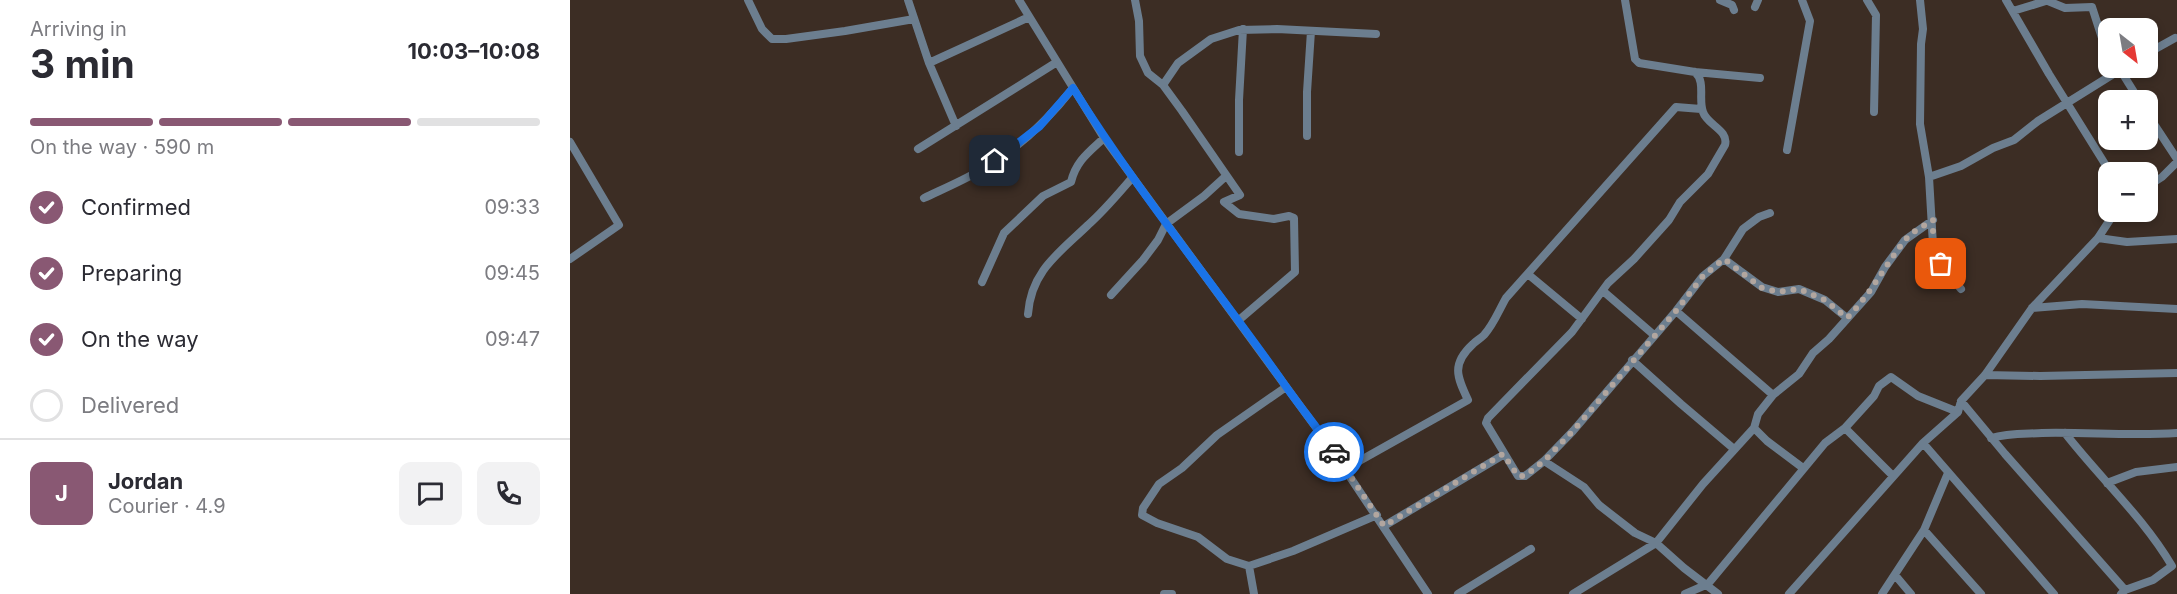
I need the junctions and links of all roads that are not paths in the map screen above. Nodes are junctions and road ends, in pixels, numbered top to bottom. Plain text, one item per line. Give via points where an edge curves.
1 (748, 0) edge
2 (908, 0) edge
3 (1019, 0) edge
4 (1135, 0) edge
5 (1625, 0) edge
6 (1720, 0) edge
7 (1802, 0) edge
8 (1867, 0) edge
9 (1920, 0) edge
10 (2006, 0) edge
11 (2049, 0) edge
12 (1734, 10) dead end
13 (2013, 11) junction
14 (1029, 17) junction
15 (914, 20) junction
16 (2098, 26) edge
17 (1243, 29) junction
18 (1311, 31) junction
19 (1376, 34) dead end
20 (2176, 39) edge
21 (2158, 48) edge
22 (1057, 62) junction
23 (929, 63) junction
24 (1695, 72) junction
25 (1760, 78) dead end
26 (2105, 78) edge
27 (1163, 85) junction
28 (1073, 88) junction
29 (2067, 103) junction
30 (1701, 109) junction
31 (1874, 112) dead end
32 (956, 126) junction
33 (2158, 131) edge
34 (1306, 136) dead end
35 (1104, 138) junction
36 (570, 142) edge
37 (918, 149) dead end
38 (1787, 150) dead end
39 (1239, 152) dead end
40 (2177, 160) edge
41 (2104, 162) edge
42 (2173, 171) edge
43 (1226, 176) junction
44 (1929, 177) junction
45 (1132, 178) junction
46 (2158, 180) edge
47 (924, 198) dead end
48 (1770, 213) dead end
49 (1933, 220) junction
50 (2108, 222) edge
51 (1166, 224) junction
52 (2098, 238) junction
53 (2177, 239) edge
54 (570, 259) edge
55 (1724, 259) junction
56 (1529, 275) junction
57 (982, 282) dead end
58 (1961, 289) dead end
59 (1603, 291) junction
60 (1111, 295) dead end
61 (2032, 308) junction
62 (2177, 309) edge
63 (1676, 311) junction
64 (1028, 314) dead end
65 (1847, 318) junction
66 (1582, 319) junction
67 (1239, 320) junction
68 (1654, 335) junction
69 (1632, 360) junction
70 (2177, 373) edge
71 (1985, 375) junction
72 (1286, 387) junction
73 (1773, 395) junction
74 (1961, 401) junction
75 (1958, 412) junction
76 (1754, 428) junction
77 (1845, 428) junction
78 (2066, 433) junction
79 (2177, 433) edge
80 (1992, 438) junction
81 (1923, 443) junction
82 (1734, 449) junction
83 (1503, 454) junction
84 (1544, 461) junction
85 (2177, 467) edge
86 (1803, 468) junction
87 (1345, 469) junction
88 (1948, 473) junction
89 (1893, 476) junction
90 (2107, 483) junction
91 (1377, 515) junction
92 (1384, 526) junction
93 (1924, 530) junction
94 (1656, 543) junction
95 (1532, 549) dead end
96 (1249, 566) junction
97 (1895, 575) junction
98 (1708, 584) junction
99 (2123, 592) edge
100 (1164, 594) edge
101 (1172, 594) edge
102 (1254, 594) edge
103 (1428, 594) edge
104 (1458, 594) edge
105 (1573, 594) edge
106 (1685, 594) edge
107 (1718, 594) edge
108 (1789, 594) edge
109 (1881, 594) edge
110 (1911, 594) edge
111 (1981, 594) edge
112 (2054, 594) edge

1 - 15 street via 762,29 772,39
2 - 15 street
3 - 14 street
4 - 27 street via 1140,56 1148,73
5 - 24 street via 1637,62
6 - 12 street
7 - 38 street via 1810,21
8 - 31 street via 1876,15
9 - 44 street via 1920,124
10 - 13 street
11 - 13 street
11 - 16 street via 2065,8 2092,7
13 - 29 street
14 - 22 street
14 - 23 street
15 - 23 street
17 - 18 street
17 - 27 street via 1211,39 1178,63
17 - 39 street
18 - 19 street
18 - 34 street
20 - 21 street
22 - 28 street
22 - 32 street
23 - 32 street
24 - 25 street
24 - 30 street via 1700,79
26 - 29 street
27 - 43 street
28 - 35 street
28 - 47 street via 1048,118 1009,151 981,171
29 - 41 street
29 - 44 street via 2014,140
30 - 56 street via 1677,107
30 - 59 street via 1707,120 1724,134 1725,146 1669,220
32 - 37 street
33 - 40 street
35 - 45 street
35 - 57 street via 1078,164 1071,182 1042,196 1004,233
36 - 54 street via 619,225
40 - 42 street
42 - 46 street
43 - 51 street
43 - 67 street via 1240,195 1224,202 1239,214 1294,218 1294,272
44 - 49 street
45 - 51 street
45 - 64 street via 1041,273 1031,292
48 - 55 street via 1743,230
49 - 58 street via 1933,245 1938,258
49 - 65 street via 1905,240 1871,292
50 - 52 street
51 - 60 street via 1143,260
51 - 67 street
52 - 53 street via 2127,242
52 - 61 street
55 - 63 street via 1703,276
55 - 65 street via 1762,288 1778,292 1799,289 1825,300
56 - 66 street
56 - 87 street via 1506,298 1482,337 1465,352 1457,373 1468,400
59 - 66 street
59 - 68 street
61 - 62 street via 2082,304
61 - 71 street
63 - 68 street
63 - 73 street
65 - 73 street via 1813,353 1799,374
66 - 83 street via 1488,418 1486,423
67 - 72 street
68 - 69 street
69 - 82 street
69 - 84 street
70 - 71 street
71 - 74 street
72 - 87 street
72 - 96 street via 1217,435 1159,484 1143,508 1142,515 1149,520 1197,537 1227,559
73 - 76 street via 1758,414
74 - 75 street
74 - 80 street
75 - 77 street via 1918,396 1891,376
75 - 81 street
76 - 82 street
76 - 86 street
77 - 86 street
77 - 89 street
78 - 79 street
78 - 80 street
78 - 90 street
80 - 99 street
81 - 88 street
81 - 89 street
82 - 94 street
83 - 84 street via 1521,477
83 - 92 street
84 - 94 street via 1584,487 1599,505 1635,533
85 - 90 street via 2136,472
86 - 98 street
87 - 91 street
88 - 93 street
88 - 112 street
89 - 108 street
90 - 99 street via 2146,527 2172,566 2153,580
91 - 92 street
91 - 96 street
92 - 103 street
93 - 97 street
93 - 111 street
94 - 98 street
94 - 105 street
95 - 104 street
96 - 102 street
97 - 109 street
97 - 110 street
98 - 106 street
98 - 107 street
100 - 101 street

